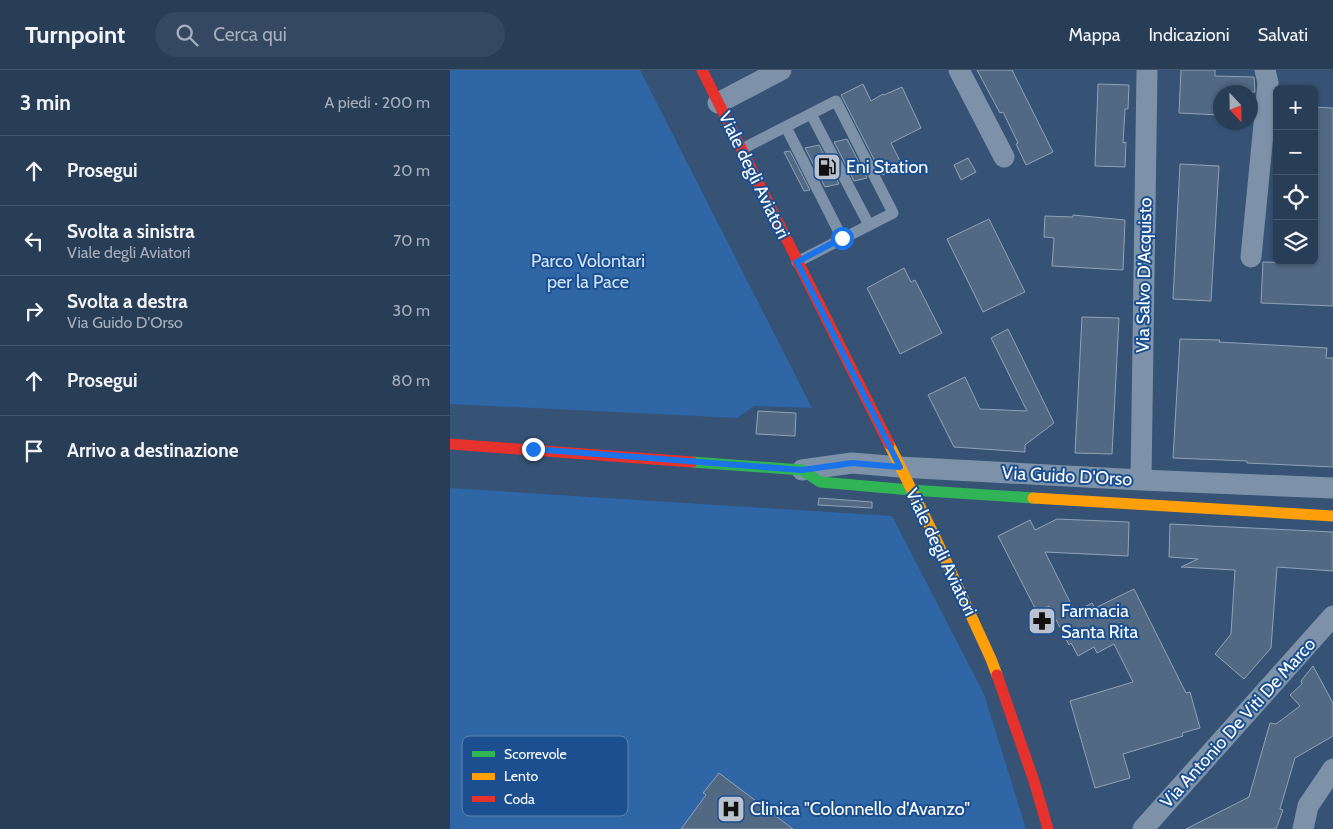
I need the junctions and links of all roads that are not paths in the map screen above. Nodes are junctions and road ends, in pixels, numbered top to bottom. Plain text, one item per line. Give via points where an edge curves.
1 (702, 70) edge
2 (781, 70) edge
3 (959, 70) edge
4 (1147, 70) edge
5 (1265, 70) edge
6 (718, 103) junction
7 (811, 114) junction
8 (786, 127) junction
9 (742, 149) junction
10 (1004, 157) dead end
11 (869, 225) junction
12 (842, 238) junction
13 (1251, 257) dead end
14 (797, 262) junction
15 (450, 444) edge
16 (900, 467) junction
17 (802, 470) junction
18 (1141, 480) junction
19 (1333, 488) edge
20 (911, 490) junction
21 (1106, 490) junction
22 (1167, 493) junction
23 (1333, 516) edge
24 (1333, 616) edge
25 (1333, 769) edge
26 (1048, 829) edge
27 (1144, 829) edge
28 (1303, 829) edge

1 - 6 street, Viale degli Aviatori
2 - 6 street
3 - 10 street
4 - 18 street, Via Salvo D'Acquisto
5 - 13 street via 1268,83
6 - 9 street, Viale degli Aviatori
7 - 8 lane
7 - 11 lane
7 - 11 lane via 836,101 893,212
8 - 9 lane
8 - 12 lane
9 - 14 street, Viale degli Aviatori
11 - 12 lane
12 - 14 lane
14 - 16 street, Viale degli Aviatori
15 - 17 street
16 - 17 street, Via Guido D'Orso via 852,463
16 - 20 street, Viale degli Aviatori
16 - 21 street, Via Guido D'Orso
17 - 20 street, Via Guido D'Orso via 820,482
18 - 21 street, Via Guido D'Orso
18 - 22 street, Via Guido D'Orso
19 - 22 street, Via Guido D'Orso
20 - 21 street, Via Guido D'Orso
20 - 26 street, Viale degli Aviatori via 991,659
21 - 22 street, Via Guido D'Orso
22 - 23 street, Via Guido D'Orso
24 - 27 street, Via Antonio De Viti De Marco
25 - 28 street via 1308,806

